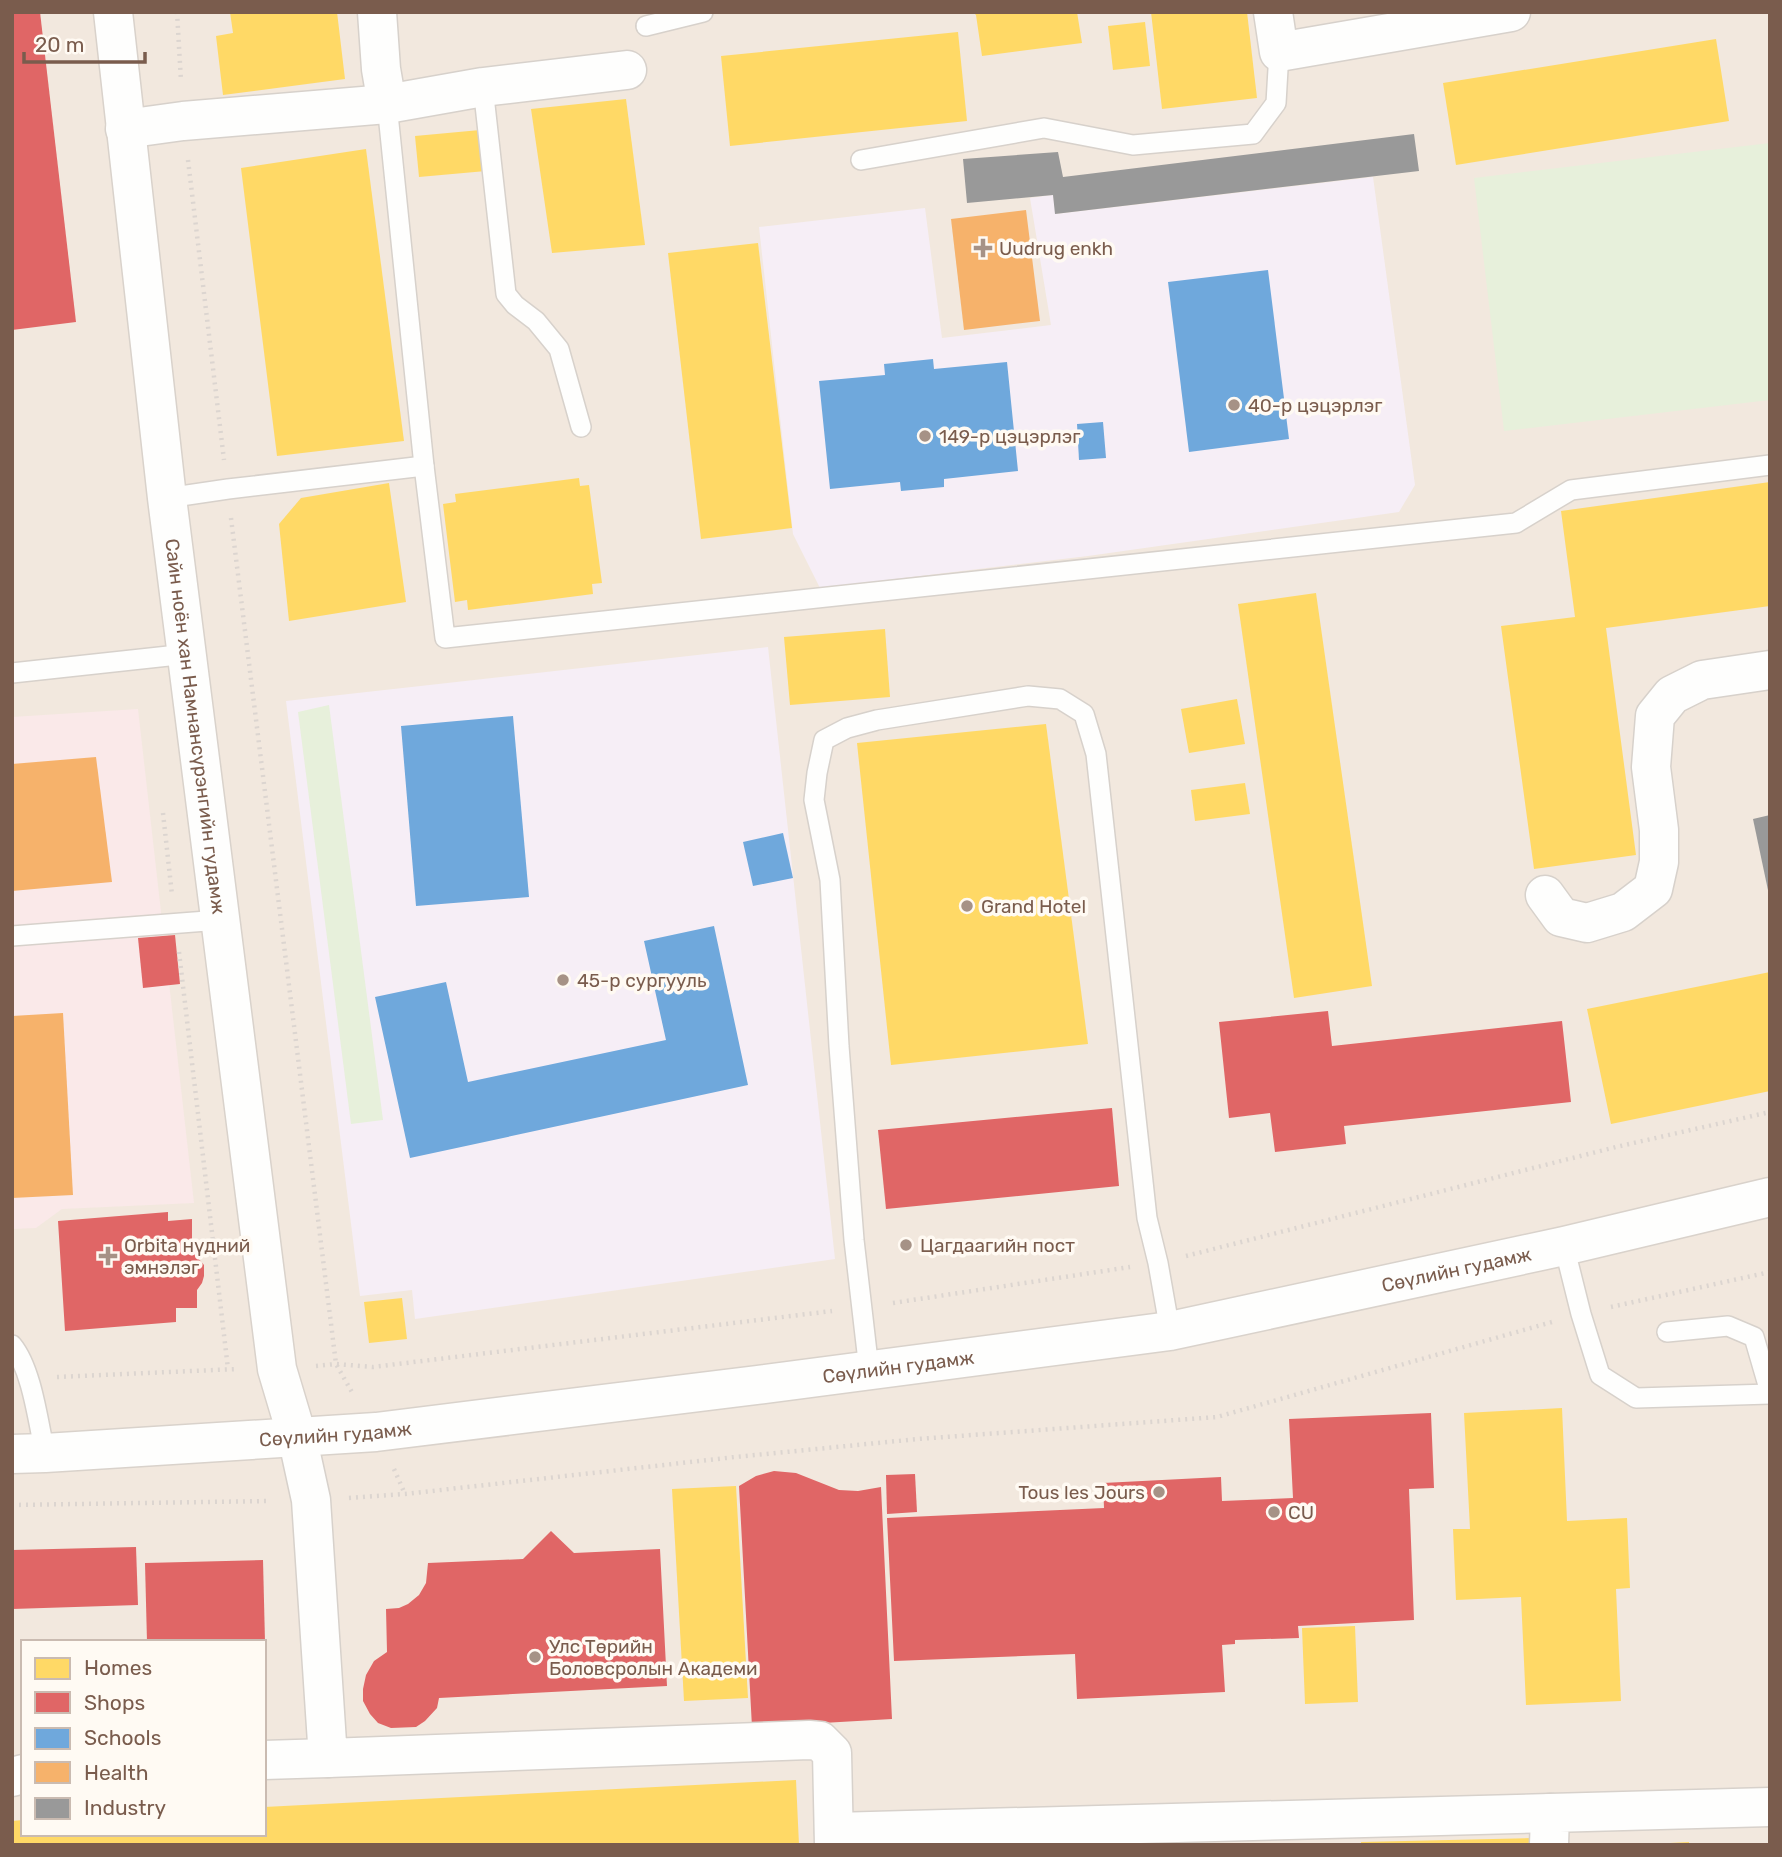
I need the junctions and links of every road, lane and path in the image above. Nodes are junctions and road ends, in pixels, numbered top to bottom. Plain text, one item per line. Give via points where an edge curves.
1 (113, 12) edge
2 (177, 12) edge
3 (377, 12) edge
4 (704, 12) edge
5 (1273, 12) edge
6 (1511, 12) edge
7 (646, 26) dead end
8 (1279, 52) junction
9 (627, 70) dead end
10 (484, 87) junction
11 (387, 104) junction
12 (183, 121) junction
13 (125, 129) junction
14 (861, 160) dead end
15 (581, 427) dead end
16 (1770, 465) edge
17 (424, 466) junction
18 (228, 489) junction
19 (167, 498) junction
20 (187, 654) junction
21 (1770, 670) edge
22 (12, 673) edge
23 (1545, 895) dead end
24 (220, 920) junction
25 (12, 936) edge
26 (1770, 1112) edge
27 (1770, 1197) edge
28 (1564, 1246) junction
29 (1158, 1263) junction
30 (1770, 1272) edge
31 (863, 1308) junction
32 (1581, 1314) junction
33 (1170, 1331) junction
34 (1667, 1332) dead end
35 (12, 1345) edge
36 (336, 1364) junction
37 (277, 1369) junction
38 (869, 1370) junction
39 (28, 1378) junction
40 (1770, 1393) edge
41 (376, 1432) junction
42 (297, 1436) junction
43 (29, 1453) edge
44 (405, 1493) junction
45 (311, 1500) junction
46 (12, 1506) edge
47 (328, 1758) junction
48 (266, 1760) edge
49 (1770, 1807) edge
50 (1550, 1829) edge
51 (834, 1838) edge

1 - 13 street, Сайн ноён хан Намнансүрэнгийн гудамж
2 - 12 path
3 - 11 street
4 - 7 lane
5 - 8 street
6 - 8 street
8 - 14 lane via 1276,103 1253,134 1133,145 1044,128
9 - 10 street
10 - 11 street
10 - 15 lane via 506,294 559,349
11 - 12 street
11 - 17 lane
12 - 13 street
12 - 18 path
13 - 19 street, Сайн ноён хан Намнансүрэнгийн гудамж
16 - 17 lane via 1571,490 1516,523 445,638
17 - 18 lane
18 - 19 lane
18 - 36 path
19 - 20 street, Сайн ноён хан Намнансүрэнгийн гудамж
20 - 22 lane
20 - 24 street, Сайн ноён хан Намнансүрэнгийн гудамж
21 - 23 street via 1702,680 1672,695 1655,716 1651,767 1658,862 1653,889 1623,912 1587,923 1561,917
24 - 25 lane
24 - 37 street, Сайн ноён хан Намнансүрэнгийн гудамж
26 - 29 path
27 - 28 street, Сөүлийн гудамж
28 - 32 lane
28 - 33 street, Сөүлийн гудамж
29 - 31 path
29 - 31 lane via 1147,1218 1096,754 1084,714 1060,699 1028,696 877,720 824,740 814,800 830,880 840,1060
29 - 33 lane
30 - 32 path
31 - 36 path via 373,1367
31 - 38 lane
32 - 40 lane via 1600,1375 1636,1398
32 - 44 path via 1217,1417 892,1441
33 - 38 street, Сөүлийн гудамж
34 - 40 lane via 1728,1326 1754,1337
35 - 39 lane
36 - 37 path
36 - 41 path
37 - 39 path
37 - 42 street, Сайн ноён хан Намнансүрэнгийн гудамж
38 - 41 street, Сөүлийн гудамж
39 - 43 lane
41 - 42 street, Сөүлийн гудамж
41 - 44 path
42 - 43 street, Сөүлийн гудамж
42 - 45 street, Сайн ноён хан Намнансүрэнгийн гудамж
44 - 45 path
45 - 46 path
45 - 47 street, Сайн ноён хан Намнансүрэнгийн гудамж
47 - 48 street
47 - 51 street via 820,1741 832,1753
49 - 50 street
50 - 51 street

